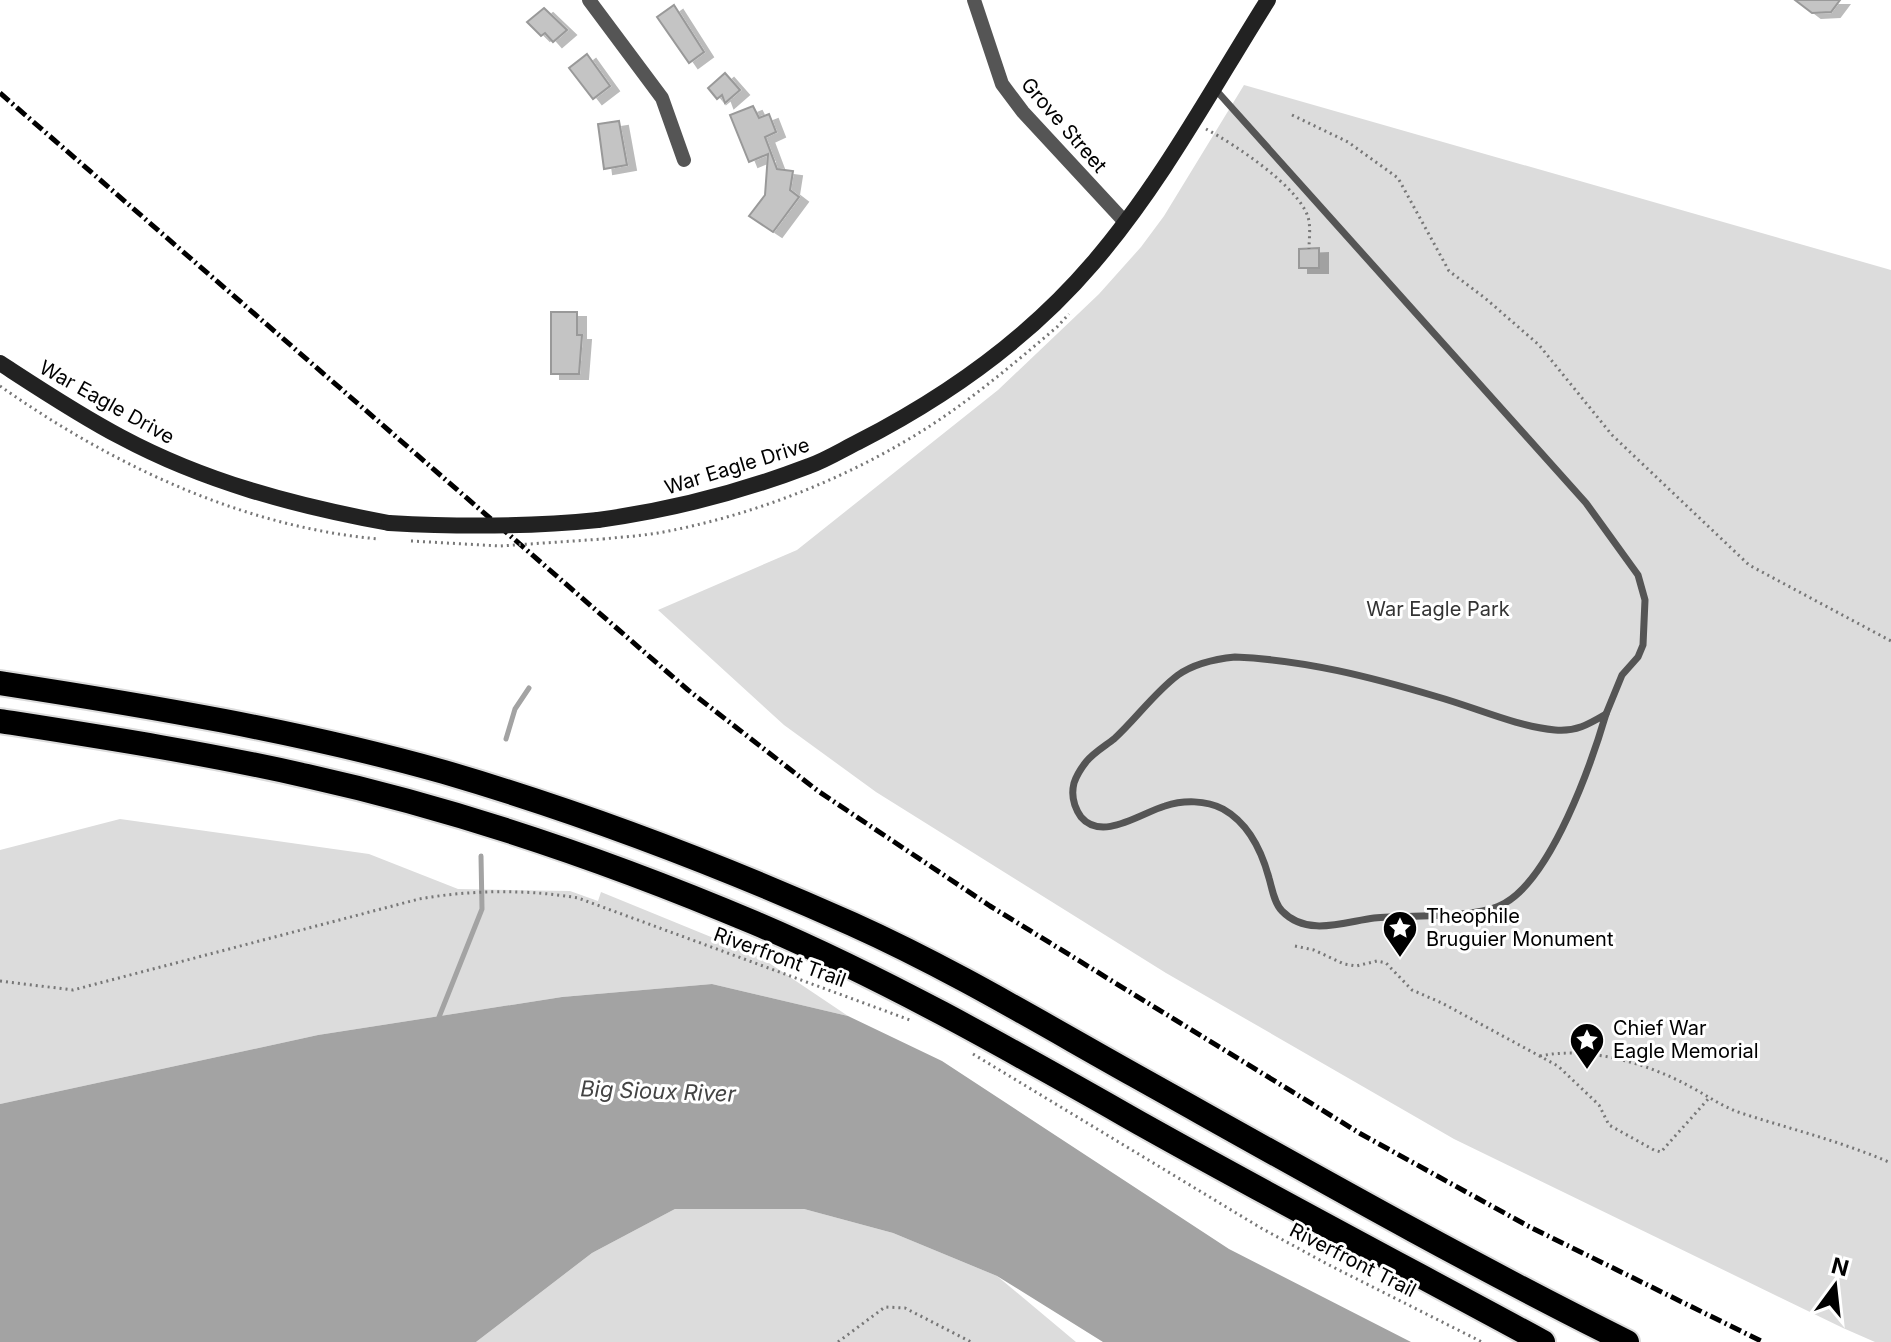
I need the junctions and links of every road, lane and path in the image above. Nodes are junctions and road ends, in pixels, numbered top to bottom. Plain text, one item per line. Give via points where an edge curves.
1 (589, 0) edge
2 (974, 0) edge
3 (1268, 0) edge
4 (1214, 87) junction
5 (1292, 115) dead end
6 (1192, 121) junction
7 (684, 160) dead end
8 (1124, 221) junction
9 (1309, 249) dead end
10 (0, 363) edge
11 (603, 539) dead end
12 (409, 541) dead end
13 (1891, 641) edge
14 (0, 683) edge
15 (1606, 714) junction
16 (0, 721) edge
17 (1295, 946) dead end
18 (0, 981) edge
19 (921, 1025) dead end
20 (965, 1050) dead end
21 (1540, 1056) junction
22 (1709, 1098) junction
23 (1891, 1163) edge
24 (838, 1342) edge
25 (971, 1342) edge
26 (1482, 1342) edge
27 (1543, 1342) edge
28 (1627, 1342) edge

1 - 7 street via 662,98
2 - 8 street, Grove Street via 1002,84
3 - 4 main road, War Eagle Drive
4 - 6 main road, War Eagle Drive
4 - 15 lane via 1586,503 1638,575 1646,633
5 - 13 path via 1348,142 1398,178 1449,271 1539,345 1612,435 1749,565
6 - 8 main road, War Eagle Drive
6 - 9 path via 1247,154 1293,196 1308,215
8 - 10 main road, War Eagle Drive, bridge via 1093,263 1030,327 949,391 876,433 812,466 715,498 598,520 513,527 389,523 286,501 200,473 121,438
11 - 12 path, bridge via 500,546
14 - 28 highway via 302,737 441,772 736,874 857,926 1001,999 1384,1214
15 - 15 lane via 1578,730 1555,730 1344,670 1263,658 1210,660 1179,675 1086,761 1074,782 1073,804 1083,819 1098,827 1115,826 1180,802 1223,809 1258,846 1281,911 1313,927 1475,911 1504,903 1533,878 1562,828
16 - 27 highway via 307,776 445,812 696,900 839,961 976,1030
17 - 21 path via 1344,964 1386,963 1412,990
18 - 19 path, Riverfront Trail via 73,990 396,904 447,894 525,894 578,898
20 - 26 path, Riverfront Trail via 1261,1228
21 - 22 path via 1603,1056 1662,1073
21 - 22 path via 1588,1093 1609,1125 1661,1152
22 - 23 path
24 - 25 path via 885,1307 905,1308

